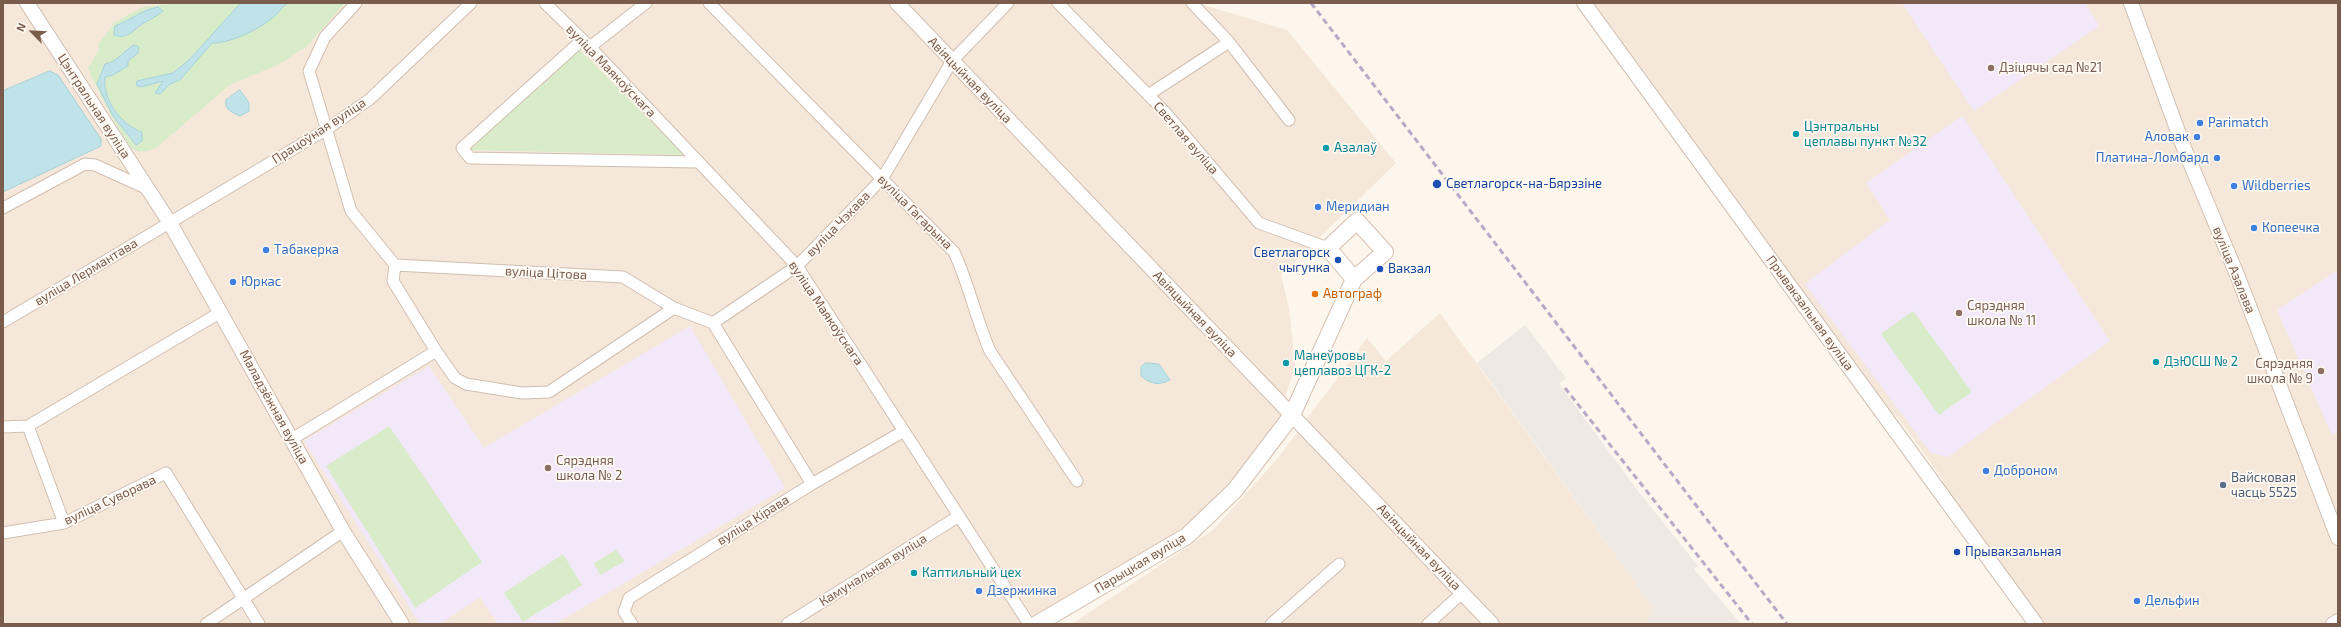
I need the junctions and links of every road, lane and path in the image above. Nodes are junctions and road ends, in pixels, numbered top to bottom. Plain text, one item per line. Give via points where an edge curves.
1 (27, 3) edge
2 (356, 3) edge
3 (471, 3) edge
4 (545, 3) edge
5 (646, 3) edge
6 (709, 3) edge
7 (897, 3) edge
8 (1008, 3) edge
9 (1058, 3) edge
10 (1192, 3) edge
11 (1584, 3) edge
12 (2131, 3) edge
13 (1228, 42) junction
14 (586, 44) junction
15 (952, 61) junction
16 (1148, 95) junction
17 (1289, 120) dead end
18 (327, 129) junction
19 (697, 162) junction
20 (882, 179) junction
21 (149, 189) junction
22 (3, 208) edge
23 (170, 223) junction
24 (1328, 248) junction
25 (396, 265) junction
26 (797, 266) junction
27 (1354, 279) junction
28 (674, 308) junction
29 (221, 312) junction
30 (3, 322) edge
31 (713, 324) junction
32 (436, 351) junction
33 (1292, 415) junction
34 (28, 426) junction
35 (3, 427) edge
36 (904, 430) junction
37 (292, 439) junction
38 (1076, 481) dead end
39 (812, 484) junction
40 (959, 516) junction
41 (64, 523) junction
42 (343, 532) junction
43 (3, 533) edge
44 (2338, 538) edge
45 (1339, 564) dead end
46 (1462, 593) junction
47 (244, 598) junction
48 (2338, 621) edge
49 (1277, 622) edge
50 (206, 624) edge
51 (259, 624) edge
52 (402, 624) edge
53 (632, 624) edge
54 (787, 624) edge
55 (1029, 624) edge
56 (1037, 624) edge
57 (1428, 624) edge
58 (1492, 624) edge
59 (2036, 624) edge
60 (2333, 624) edge

1 - 21 street, Цэнтральная вуліца
2 - 18 street via 325,37 309,71
3 - 18 street, Працоўная вуліца via 370,99
4 - 14 street, вуліца Маякоўскага
5 - 14 street
6 - 20 street, вуліца Гагарына
7 - 15 street, Авіяцыйная вуліца
8 - 15 street, вуліца Чэхава
9 - 16 street, Светлая вуліца
10 - 13 street
11 - 59 street, Прывакзальная вуліца
12 - 44 street, вуліца Азалава via 2184,148 2238,277
13 - 16 street
13 - 17 street
14 - 19 street, вуліца Маякоўскага
14 - 19 street via 462,148 470,158
15 - 20 street, вуліца Чэхава
15 - 33 street, Авіяцыйная вуліца
16 - 24 street, Светлая вуліца via 1259,223
18 - 23 street, Працоўная вуліца
18 - 25 street via 351,211
19 - 26 street, вуліца Маякоўскага
20 - 26 street, вуліца Чэхава
20 - 38 street, вуліца Гагарына via 954,252 965,276 982,334 990,351
21 - 22 street via 95,165 85,164
21 - 23 street, Маладзёжная вуліца
23 - 29 street, Маладзёжная вуліца
23 - 30 street, вуліца Лермантава
24 - 27 main road
24 - 27 main road via 1357,221 1385,252
25 - 28 street, вуліца Цітова via 623,277
25 - 32 street via 393,282
26 - 31 street, вуліца Чэхава
26 - 36 street, вуліца Маякоўскага
27 - 33 main road, Парыцкая вуліца
28 - 31 street, вуліца Цітова
28 - 32 street via 549,392 522,393 466,384 455,378
29 - 34 street
29 - 37 street, Маладзёжная вуліца
31 - 39 street
32 - 37 street
33 - 46 street, Авіяцыйная вуліца
33 - 56 main road, Парыцкая вуліца via 1235,490 1187,536
34 - 35 street
34 - 41 street
36 - 39 street, вуліца Кірава
36 - 40 street, вуліца Маякоўскага
37 - 42 street, Маладзёжная вуліца
39 - 53 street, вуліца Кірава via 629,598 624,612
40 - 54 street, Камунальная вуліца
40 - 55 street, вуліца Маякоўскага
41 - 43 street, вуліца Суворава
41 - 47 street, вуліца Суворава via 166,473
42 - 47 street
42 - 52 street, Маладзёжная вуліца
45 - 49 street
46 - 57 street
46 - 58 street, Авіяцыйная вуліца
47 - 50 street
47 - 51 street
48 - 60 street

